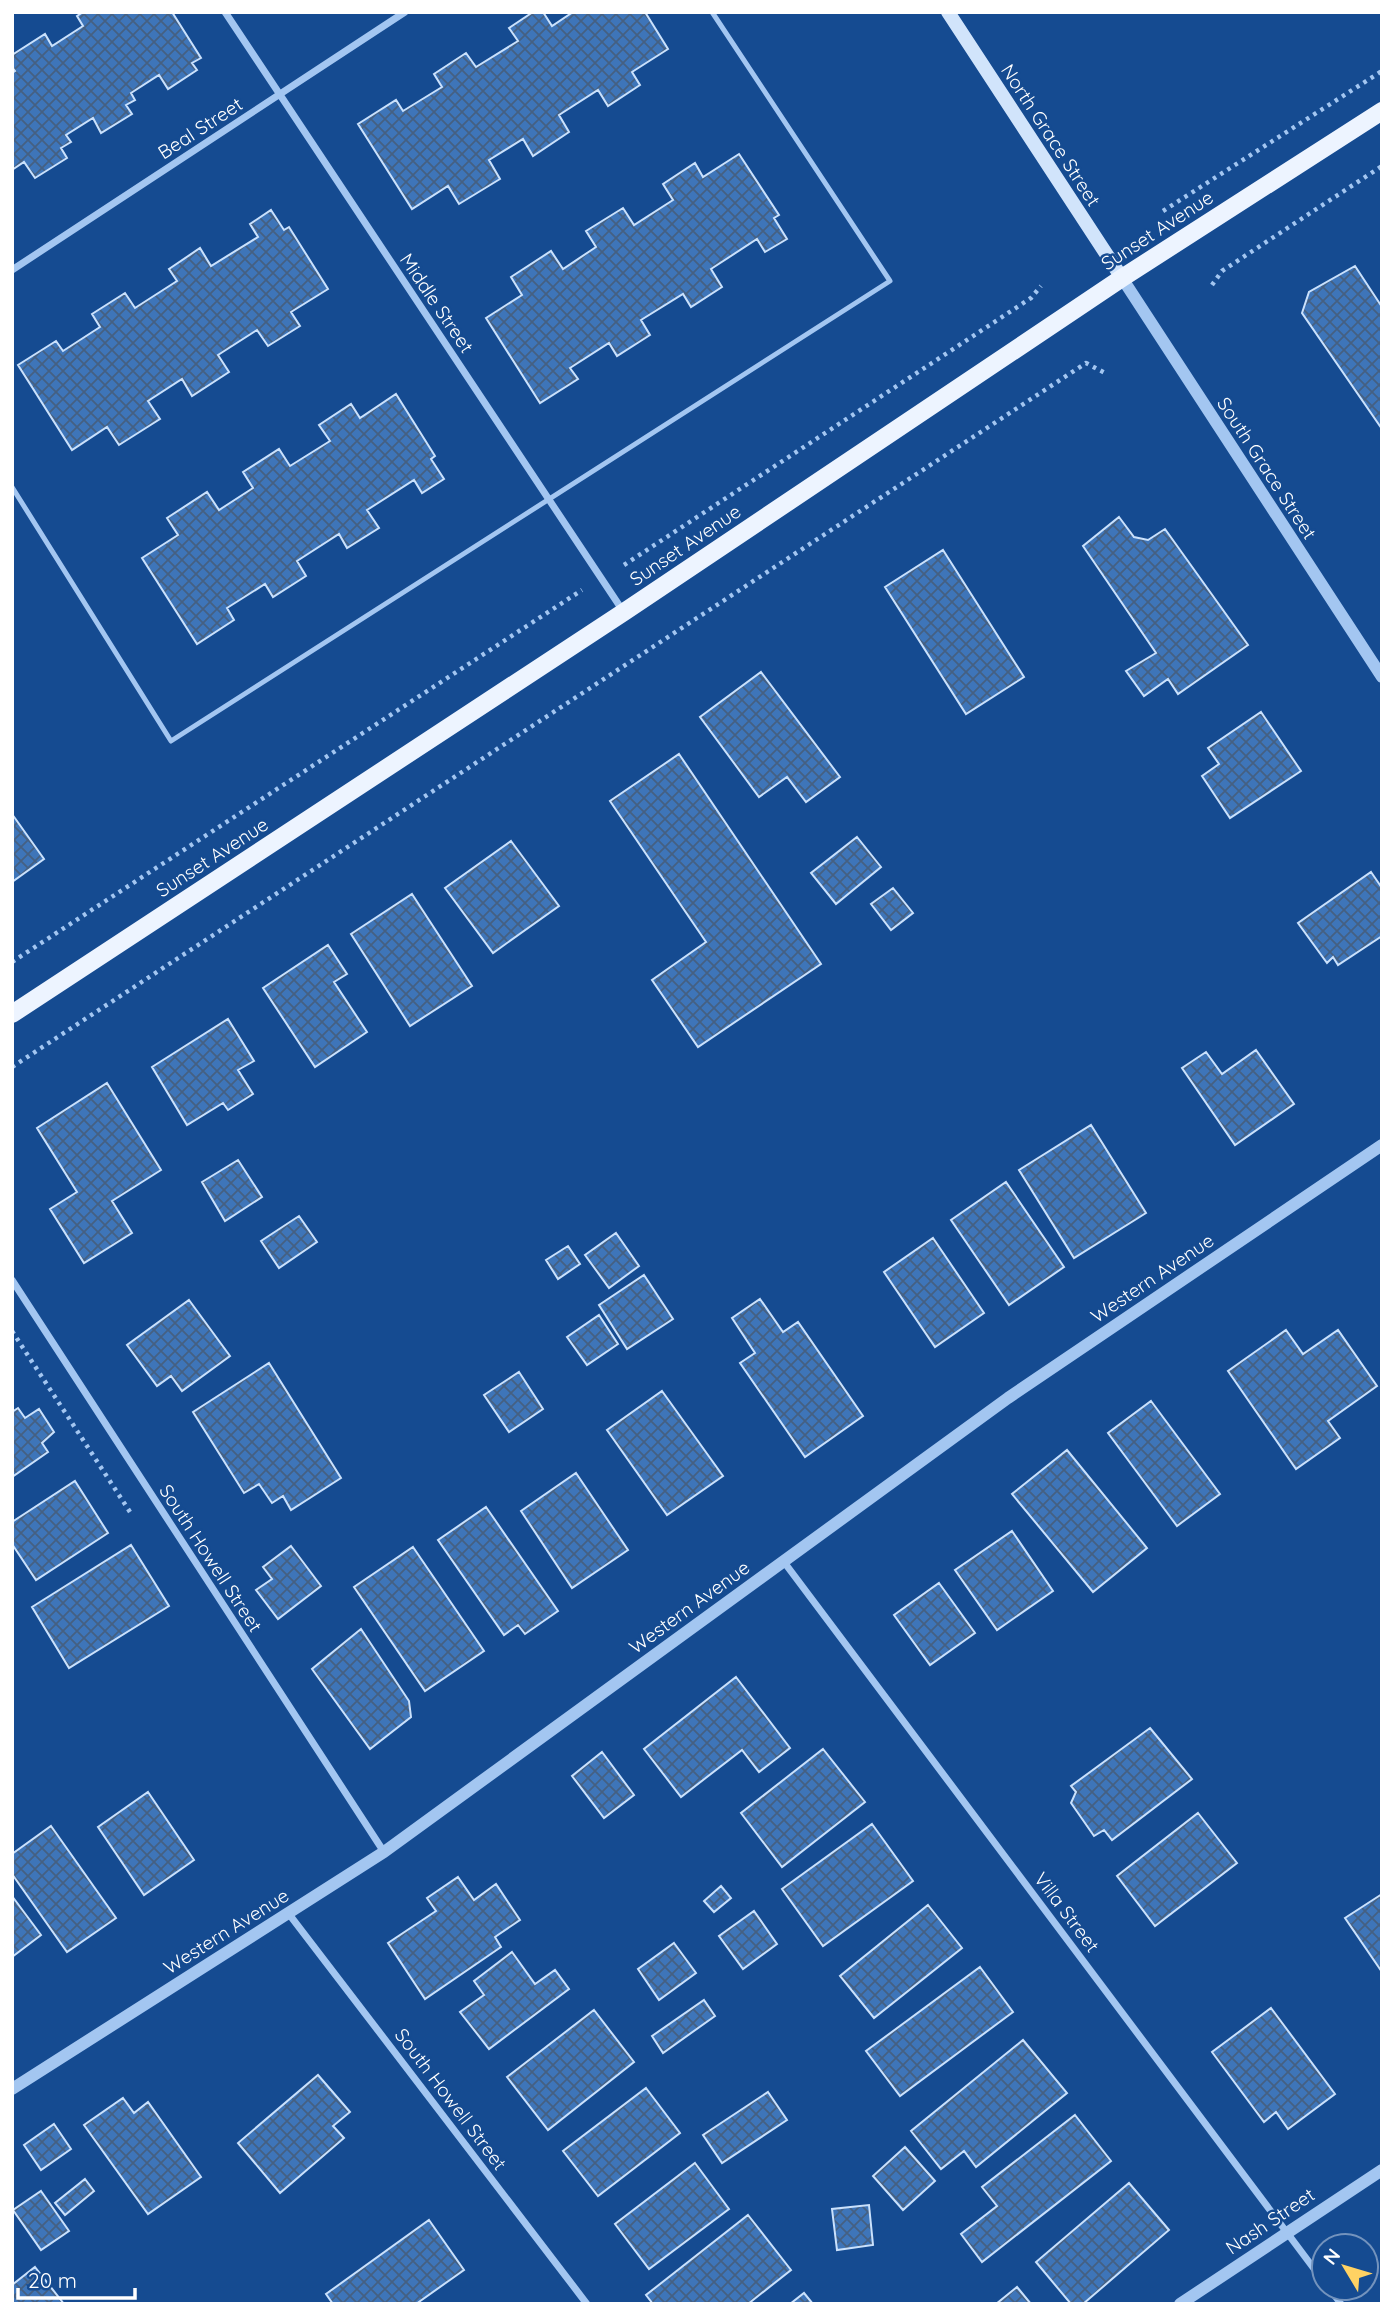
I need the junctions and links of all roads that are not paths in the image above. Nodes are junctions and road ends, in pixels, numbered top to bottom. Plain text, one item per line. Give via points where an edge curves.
1 (225, 12) edge
2 (405, 12) edge
3 (712, 12) edge
4 (948, 12) edge
5 (280, 95) junction
6 (1382, 111) edge
7 (12, 270) edge
8 (1122, 278) junction
9 (12, 487) edge
10 (548, 499) junction
11 (624, 612) junction
12 (1382, 677) edge
13 (12, 1014) edge
14 (1382, 1145) edge
15 (12, 1280) edge
16 (784, 1562) junction
17 (384, 1852) junction
18 (289, 1914) junction
19 (12, 2089) edge
20 (1382, 2170) edge
21 (1287, 2232) junction
22 (1310, 2263) edge
23 (587, 2304) edge
24 (1180, 2304) edge

1 - 5 street, Middle Street
2 - 5 street, Beal Street
3 - 10 lane via 890,281
4 - 8 main road, North Grace Street
5 - 7 street, Beal Street
5 - 10 street, Middle Street
6 - 8 main road, Sunset Avenue
8 - 11 main road, Sunset Avenue
8 - 12 street, South Grace Street
9 - 10 lane via 171,741
10 - 11 street, Middle Street
11 - 13 main road, Sunset Avenue
14 - 16 street, Western Avenue via 1009,1398
15 - 17 street, South Howell Street
16 - 17 street, Western Avenue
16 - 21 street, Villa Street
17 - 18 street, Western Avenue
18 - 19 street, Western Avenue
18 - 23 street, South Howell Street
20 - 21 street, Nash Street
21 - 22 street, Villa Street
21 - 24 street, Nash Street

